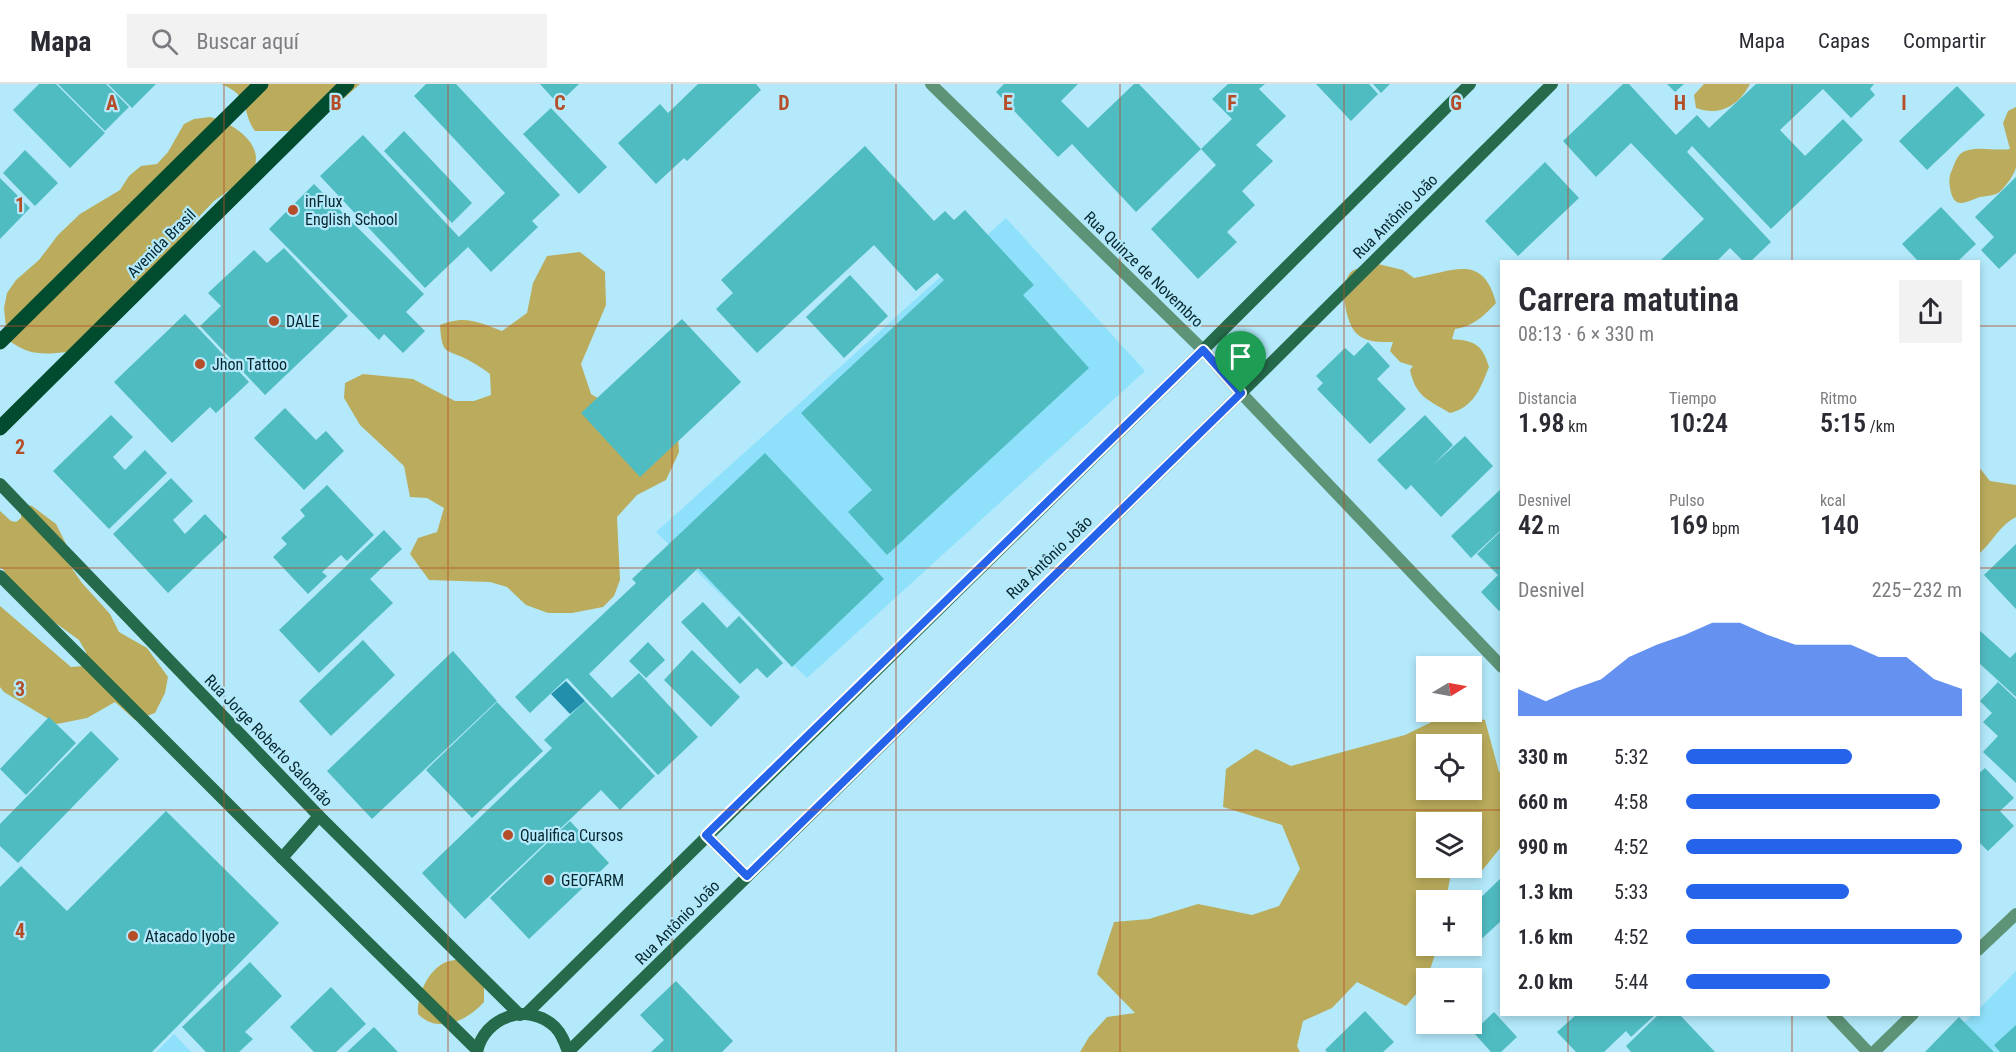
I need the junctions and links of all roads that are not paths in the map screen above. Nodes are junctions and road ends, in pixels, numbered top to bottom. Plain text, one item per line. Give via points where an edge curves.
1 (261, 84) edge
2 (346, 84) edge
3 (931, 84) edge
4 (1470, 84) edge
5 (1552, 84) edge
6 (0, 342) edge
7 (1203, 350) junction
8 (1241, 393) junction
9 (0, 428) edge
10 (0, 484) edge
11 (0, 576) edge
12 (1500, 665) edge
13 (319, 816) junction
14 (706, 835) junction
15 (282, 858) junction
16 (747, 876) junction
17 (2016, 914) edge
18 (1980, 948) edge
19 (523, 1014) junction
20 (1834, 1016) edge
21 (1911, 1016) edge
22 (477, 1051) edge
23 (568, 1052) edge
24 (1868, 1052) edge
25 (1874, 1052) edge

1 - 6 main road
2 - 9 main road, Avenida Brasil
3 - 7 street, Rua Quinze de Novembro
4 - 7 main road
5 - 8 main road, Rua Antônio João
7 - 8 street, Rua Quinze de Novembro
7 - 14 main road
8 - 12 street, Rua Quinze de Novembro
8 - 16 main road, Rua Antônio João
10 - 13 main road, Rua Jorge Roberto Salomão
11 - 15 main road
13 - 15 main road
13 - 19 main road, Rua Jorge Roberto Salomão
14 - 16 main road
14 - 19 main road
15 - 22 main road
16 - 23 main road, Rua Antônio João
17 - 18 street
19 - 22 main road via 497,1021 486,1032
19 - 23 main road via 554,1026
20 - 24 street
21 - 25 street

